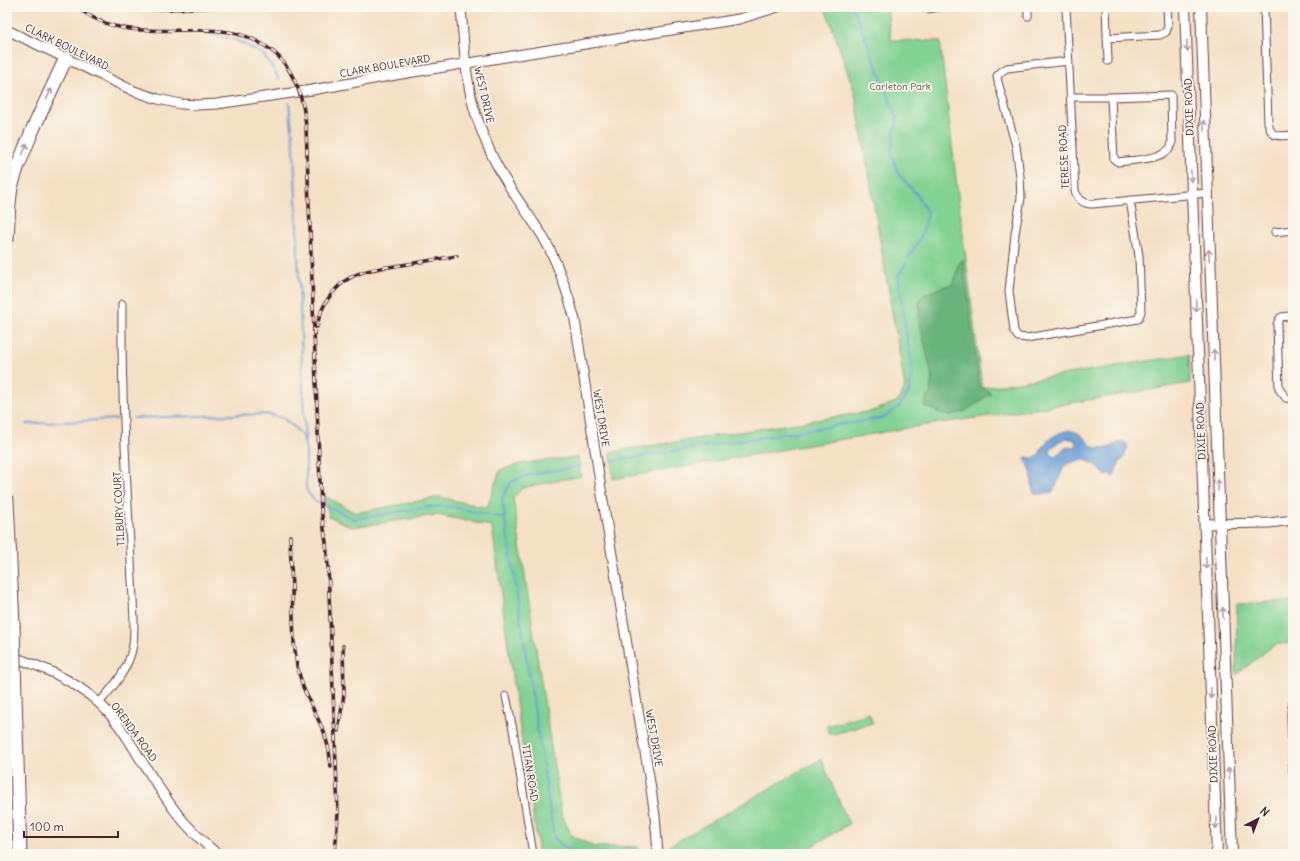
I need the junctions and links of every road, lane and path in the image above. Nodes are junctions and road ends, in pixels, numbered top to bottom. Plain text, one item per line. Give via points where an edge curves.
1 (461, 7) edge
2 (778, 7) edge
3 (919, 7) edge
4 (941, 7) edge
5 (1028, 7) edge
6 (1066, 7) edge
7 (1106, 7) edge
8 (1167, 7) edge
9 (1185, 7) edge
10 (1200, 7) edge
11 (1264, 7) edge
12 (1028, 16) dead end
13 (8, 31) edge
14 (1107, 38) junction
15 (66, 58) junction
16 (1069, 61) junction
17 (1108, 61) dead end
18 (466, 64) junction
19 (1112, 96) junction
20 (1071, 98) junction
21 (1293, 135) edge
22 (1207, 193) junction
23 (1192, 194) junction
24 (1130, 200) junction
25 (1293, 230) edge
26 (1275, 232) dead end
27 (7, 238) edge
28 (122, 304) dead end
29 (1293, 316) edge
30 (1293, 399) edge
31 (7, 501) edge
32 (1293, 520) edge
33 (1204, 524) junction
34 (1220, 524) junction
35 (7, 655) edge
36 (506, 696) dead end
37 (1293, 702) edge
38 (100, 704) junction
39 (1293, 771) edge
40 (20, 854) edge
41 (217, 854) edge
42 (533, 854) edge
43 (658, 854) edge
44 (1217, 854) edge
45 (1232, 854) edge

1 - 18 street, WEST DRIVE
2 - 18 street, CLARK BOULEVARD via 740,19
3 - 4 street via 927,10
5 - 12 street
6 - 16 street, TERESE ROAD
7 - 14 street
8 - 14 street via 1166,32 1160,35
9 -> 23 main road, DIXIE ROAD
22 -> 10 main road, DIXIE ROAD
11 - 21 street via 1268,122 1272,134
13 - 15 street, CLARK BOULEVARD
14 - 17 street
15 - 18 street, CLARK BOULEVARD via 134,91 158,99 197,105 312,90
27 -> 15 highway via 8,203 16,168
16 - 20 street, TERESE ROAD
16 - 24 street via 1007,68 997,76 1016,146 1020,176 1021,198 1009,291 1014,331 1018,337 1027,338 1138,319 1141,312 1139,256
18 - 43 street, WEST DRIVE via 472,99 485,139 502,176 539,231 560,271 575,320 649,776
19 - 19 street via 1171,95 1171,149 1152,157 1118,162 1114,159
19 - 20 street
20 - 24 street, TERESE ROAD via 1077,196 1086,204
22 - 23 street, TERESE ROAD
34 -> 22 main road, DIXIE ROAD
23 - 24 street, TERESE ROAD
23 -> 33 main road, DIXIE ROAD
25 - 26 street
28 - 38 street, TILBURY COURT via 133,645 122,674
29 - 30 street via 1279,318 1276,325 1279,389 1286,398
31 - 40 highway, bridge
32 - 34 street
33 - 34 street
33 -> 44 main road, DIXIE ROAD
45 -> 34 main road, DIXIE ROAD
35 - 38 street, ORENDA ROAD via 58,674
36 - 42 street, TITAN ROAD
37 - 39 street
38 - 41 street, ORENDA ROAD via 127,738 174,809

